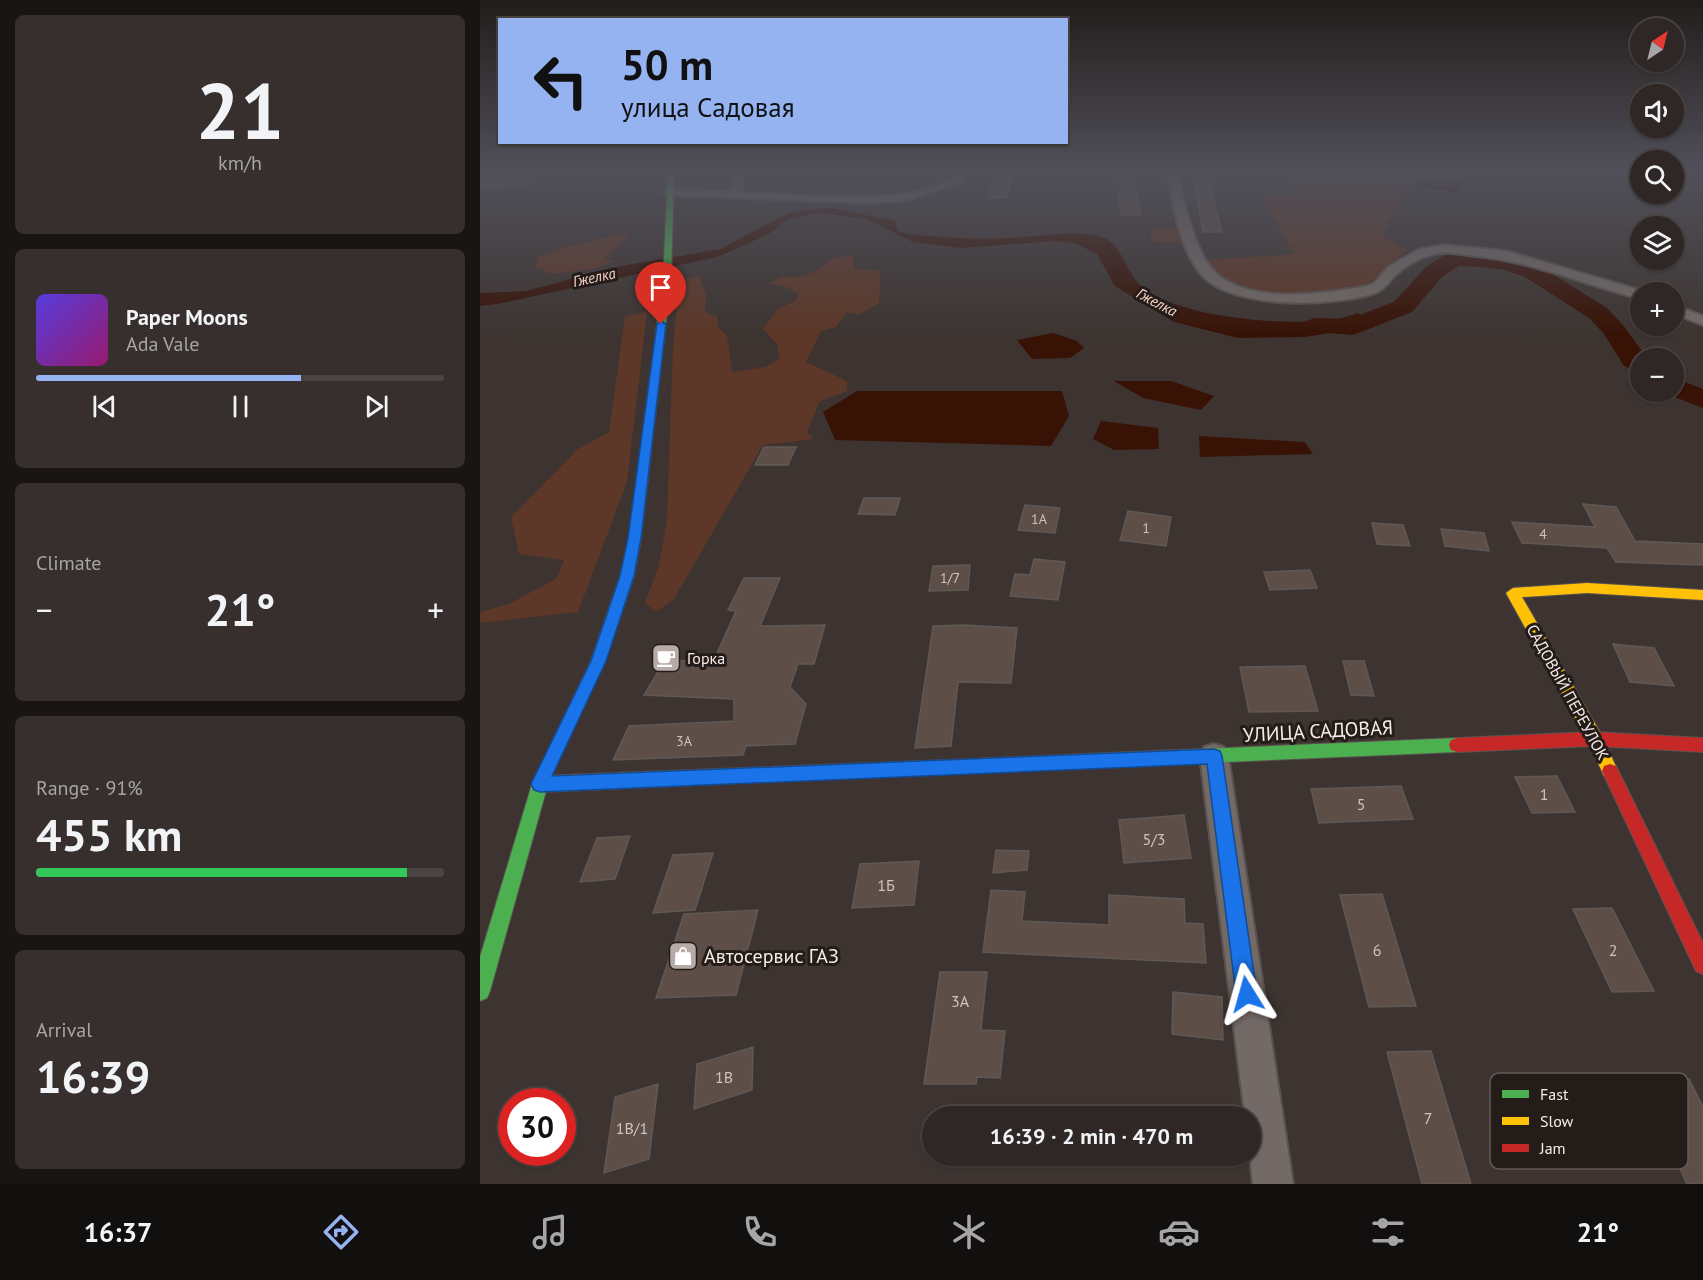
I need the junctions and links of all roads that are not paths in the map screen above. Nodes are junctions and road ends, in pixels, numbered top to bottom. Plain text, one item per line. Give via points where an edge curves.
1 (669, 227) edge
2 (1184, 227) edge
3 (1630, 292) edge
4 (1684, 313) edge
5 (1703, 321) edge
6 (1703, 595) edge
7 (1595, 739) junction
8 (1703, 745) edge
9 (1214, 756) junction
10 (540, 784) junction
11 (1703, 964) edge
12 (480, 991) edge
13 (1273, 1184) edge

1 - 10 main road via 667,279 627,576 598,661
2 - 3 street via 1207,273 1234,289 1286,299 1371,290 1411,259 1444,249 1506,255
4 - 5 street
6 - 7 main road, САДОВЫЙ ПЕРЕУЛОК via 1587,588 1513,593
7 - 8 main road, УЛИЦА САДОВАЯ
7 - 9 main road, УЛИЦА САДОВАЯ
7 - 11 main road, САДОВЫЙ ПЕРЕУЛОК
9 - 10 main road, УЛИЦА САДОВАЯ
9 - 13 street
10 - 12 main road

